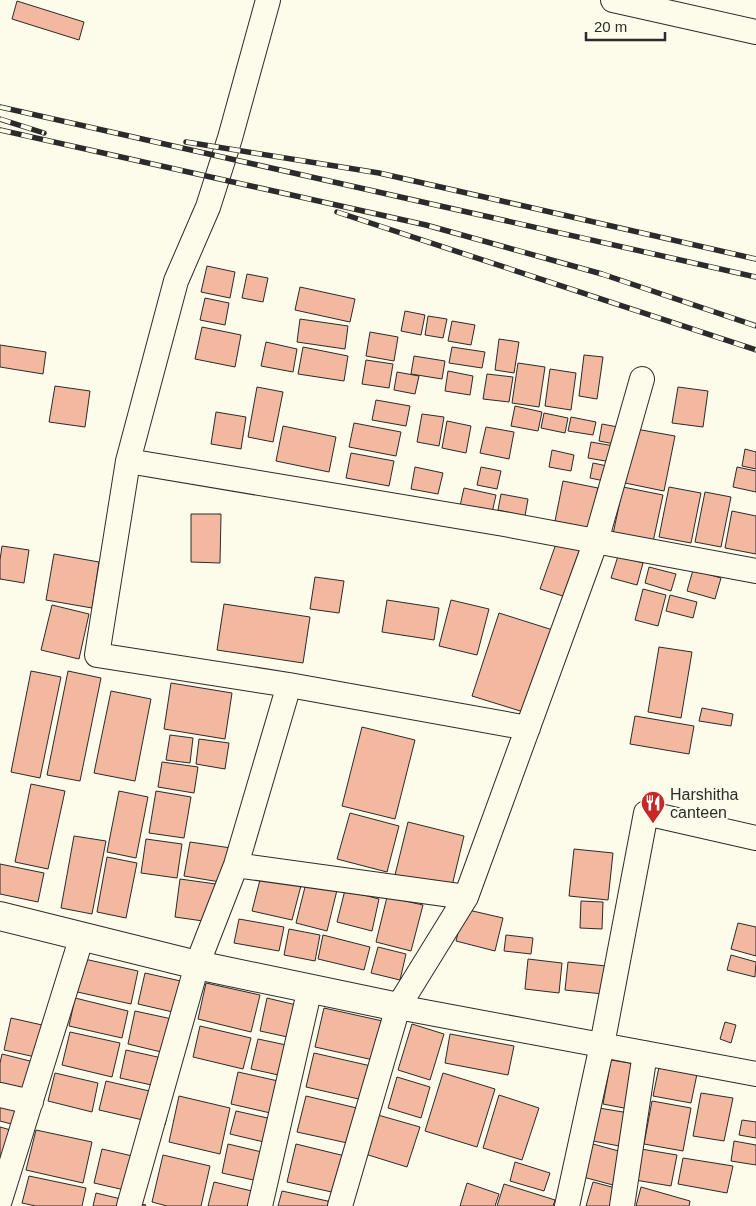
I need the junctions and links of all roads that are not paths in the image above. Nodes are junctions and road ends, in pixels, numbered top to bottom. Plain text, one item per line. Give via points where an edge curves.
1 (268, 0) edge
2 (613, 0) edge
3 (699, 10) edge
4 (756, 32) edge
5 (642, 379) dead end
6 (128, 461) junction
7 (596, 541) junction
8 (756, 571) edge
9 (289, 685) junction
10 (528, 728) junction
11 (756, 838) edge
12 (236, 865) junction
13 (466, 896) junction
14 (0, 916) edge
15 (82, 936) junction
16 (197, 964) junction
17 (310, 988) junction
18 (398, 1007) junction
19 (602, 1045) junction
20 (645, 1053) junction
21 (756, 1074) edge
22 (0, 1095) edge
23 (30, 1102) junction
24 (0, 1200) edge
25 (129, 1206) edge
26 (260, 1206) edge
27 (340, 1206) edge
28 (567, 1206) edge
29 (622, 1206) edge

1 - 6 street via 208,207 176,281
2 - 3 street
3 - 4 street
5 - 7 street
6 - 7 street
6 - 9 street via 97,655
7 - 8 street
7 - 10 street
9 - 10 street
9 - 12 street
10 - 13 street
11 - 19 street via 646,813
12 - 13 street
12 - 16 street
13 - 18 street
14 - 15 street
15 - 16 street
15 - 23 street
16 - 17 street
16 - 25 street
17 - 18 street
17 - 26 street
18 - 19 street
18 - 27 street
19 - 20 street
19 - 28 street
20 - 21 street
20 - 29 street
22 - 23 street
23 - 24 street

